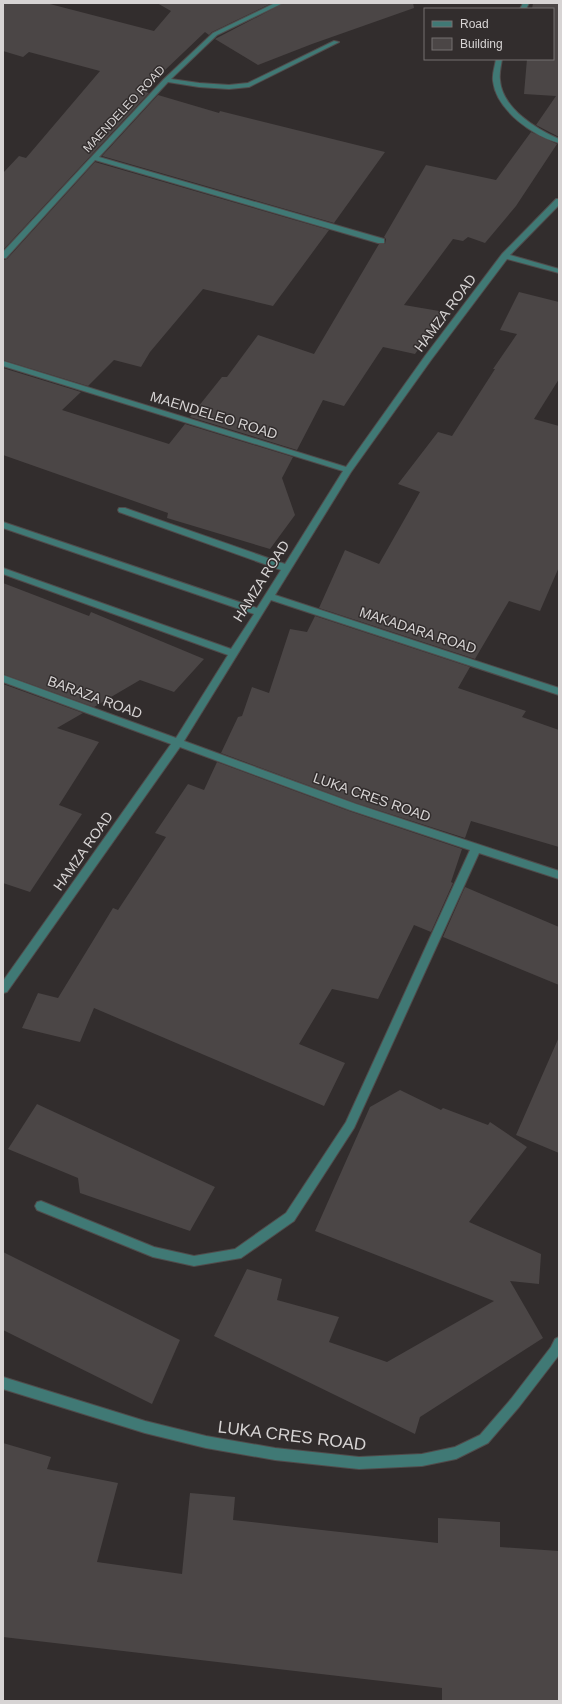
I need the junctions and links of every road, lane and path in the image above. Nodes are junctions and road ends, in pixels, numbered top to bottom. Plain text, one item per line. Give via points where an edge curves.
1 (280, 3) edge
2 (336, 42) dead end
3 (499, 60) edge
4 (166, 80) junction
5 (559, 141) edge
6 (95, 158) junction
7 (559, 201) edge
8 (381, 241) dead end
9 (3, 256) edge
10 (505, 256) junction
11 (559, 271) edge
12 (3, 363) edge
13 (348, 470) junction
14 (122, 510) dead end
15 (3, 525) edge
16 (286, 568) junction
17 (3, 571) edge
18 (269, 596) junction
19 (258, 612) junction
20 (233, 653) junction
21 (3, 678) edge
22 (559, 692) edge
23 (178, 742) junction
24 (476, 848) junction
25 (559, 875) edge
26 (3, 989) edge
27 (41, 1206) dead end
28 (559, 1343) edge
29 (3, 1383) edge

1 - 4 street, MAENDELEO ROAD via 215,34
2 - 4 street via 250,85 229,87
3 - 5 street via 497,83 509,106 521,122
4 - 6 street, MAENDELEO ROAD
6 - 8 street
6 - 9 street, MAENDELEO ROAD
7 - 10 street, HAMZA ROAD
10 - 11 street
10 - 13 street, HAMZA ROAD
12 - 13 street, MAENDELEO ROAD
13 - 16 street, HAMZA ROAD
14 - 16 street
15 - 19 street
16 - 18 street, HAMZA ROAD
17 - 20 street
18 - 19 street, HAMZA ROAD
18 - 22 street, MAKADARA ROAD
19 - 20 street, HAMZA ROAD
20 - 23 street, HAMZA ROAD
21 - 23 street, BARAZA ROAD
23 - 24 street, LUKA CRES ROAD via 353,807
23 - 26 street, HAMZA ROAD
24 - 25 street, LUKA CRES ROAD
24 - 27 street via 350,1125 290,1216 237,1254 194,1261 153,1252
28 - 29 street, LUKA CRES ROAD via 484,1439 456,1453 422,1460 359,1464 275,1454 206,1442 145,1427

